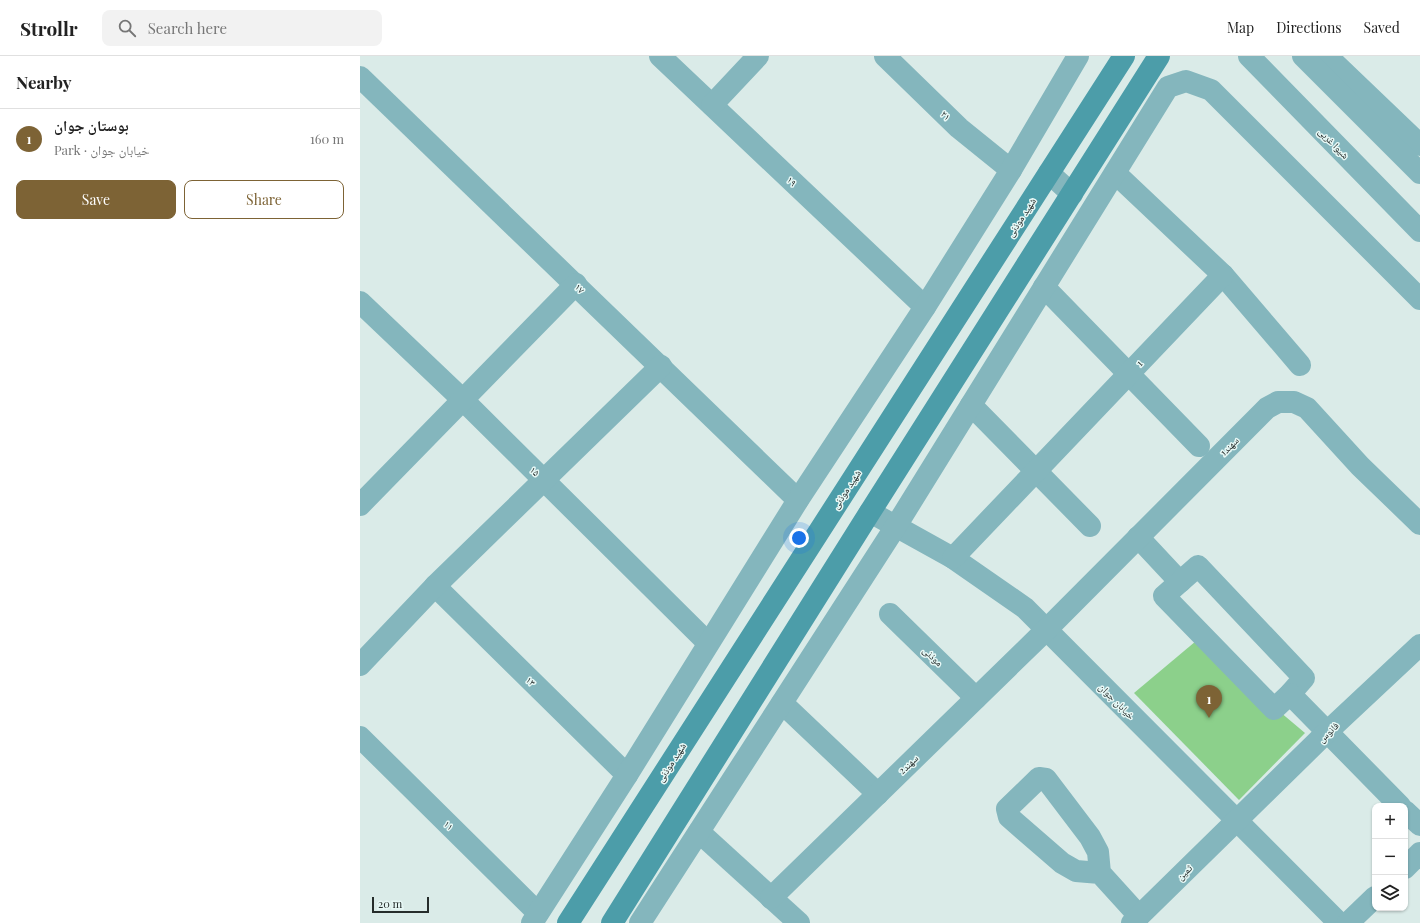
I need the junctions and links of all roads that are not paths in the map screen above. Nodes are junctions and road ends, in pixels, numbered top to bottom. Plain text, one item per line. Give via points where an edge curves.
1 (660, 56) edge
2 (758, 56) edge
3 (885, 56) edge
4 (1078, 56) edge
5 (1124, 56) edge
6 (1159, 56) edge
7 (1249, 56) edge
8 (1303, 56) edge
9 (1327, 56) edge
10 (360, 77) edge
11 (712, 106) junction
12 (1420, 145) edge
13 (1011, 170) junction
14 (1115, 172) junction
15 (1049, 173) junction
16 (1420, 173) edge
17 (1072, 194) junction
18 (1420, 231) edge
19 (1223, 275) junction
20 (576, 284) junction
21 (1044, 287) junction
22 (1420, 298) edge
23 (360, 302) edge
24 (925, 307) junction
25 (1300, 365) dead end
26 (661, 366) junction
27 (1129, 374) junction
28 (463, 400) junction
29 (971, 405) junction
30 (1198, 446) dead end
31 (1035, 472) junction
32 (544, 480) junction
33 (798, 500) junction
34 (360, 505) edge
35 (870, 512) junction
36 (1420, 524) edge
37 (896, 526) junction
38 (1090, 526) dead end
39 (1138, 537) junction
40 (953, 558) junction
41 (1180, 582) junction
42 (435, 586) junction
43 (890, 614) dead end
44 (1046, 630) junction
45 (708, 643) junction
46 (1420, 645) edge
47 (360, 665) edge
48 (1290, 694) junction
49 (976, 698) junction
50 (782, 703) junction
51 (1327, 732) junction
52 (361, 740) edge
53 (627, 775) junction
54 (878, 794) junction
55 (1397, 803) edge
56 (1408, 814) edge
57 (1237, 821) junction
58 (1420, 825) edge
59 (699, 832) junction
60 (1420, 853) edge
61 (1408, 865) edge
62 (1100, 873) junction
63 (771, 898) junction
64 (1372, 900) edge
65 (535, 918) edge
66 (1135, 920) edge
67 (568, 923) edge
68 (612, 923) edge
69 (640, 923) edge
70 (799, 923) edge
71 (1339, 923) edge
72 (1348, 923) edge

1 - 11 street, ۱۹
2 - 11 street
3 - 13 street, ۲۱ via 959,128
4 - 13 street
5 - 15 main road, شهید موذنی
6 - 17 main road
7 - 18 street, شیوا غربی
8 - 16 street
9 - 12 street
10 - 20 street, ۱۷
11 - 24 street, ۱۹
13 - 24 street
14 - 19 street
14 - 21 street
14 - 22 street via 1168,87 1186,81 1211,90
15 - 17 street
15 - 67 main road, شهید موذنی
17 - 35 main road
19 - 25 street
19 - 27 street, 1
20 - 26 street, ۱۷
20 - 28 street
21 - 27 street
21 - 29 street
23 - 28 street, ۱۵
24 - 33 street
26 - 32 street
26 - 33 street, ۱۷
27 - 30 street
27 - 31 street, 1
28 - 32 street, ۱۵
28 - 34 street
29 - 31 street
29 - 37 street
31 - 38 street
31 - 40 street, 1
32 - 42 street
32 - 45 street, ۱۵
33 - 45 street
35 - 37 street, خیابان جوان
35 - 68 main road
36 - 39 street, 1سهند via 1360,466 1307,408 1294,402 1278,402 1267,408
37 - 40 street, خیابان جوان
37 - 50 street
39 - 41 street
39 - 44 street, 1سهند
40 - 44 street, خیابان جوان via 1025,608
41 - 48 street via 1198,566 1304,678
41 - 48 street via 1164,596 1274,709
42 - 47 street
42 - 53 street, ۱۳
43 - 49 street, موذنی
44 - 49 street, 2سهند
44 - 57 street, خیابان جوان
45 - 53 street
46 - 51 street, فانوس
48 - 51 street
49 - 54 street, 2سهند
50 - 54 street
50 - 59 street
51 - 55 street
51 - 57 street, فانوس
52 - 65 street, ۱۱
53 - 65 street
54 - 63 street, 2سهند
56 - 58 street
57 - 66 street, ثمین
57 - 71 street, خیابان جوان
59 - 63 street
59 - 69 street
60 - 61 street
62 - 62 street via 1098,852 1090,837 1046,779 1039,778 1007,809 1009,817 1062,863 1076,871
62 - 66 street
63 - 70 street
64 - 72 street

